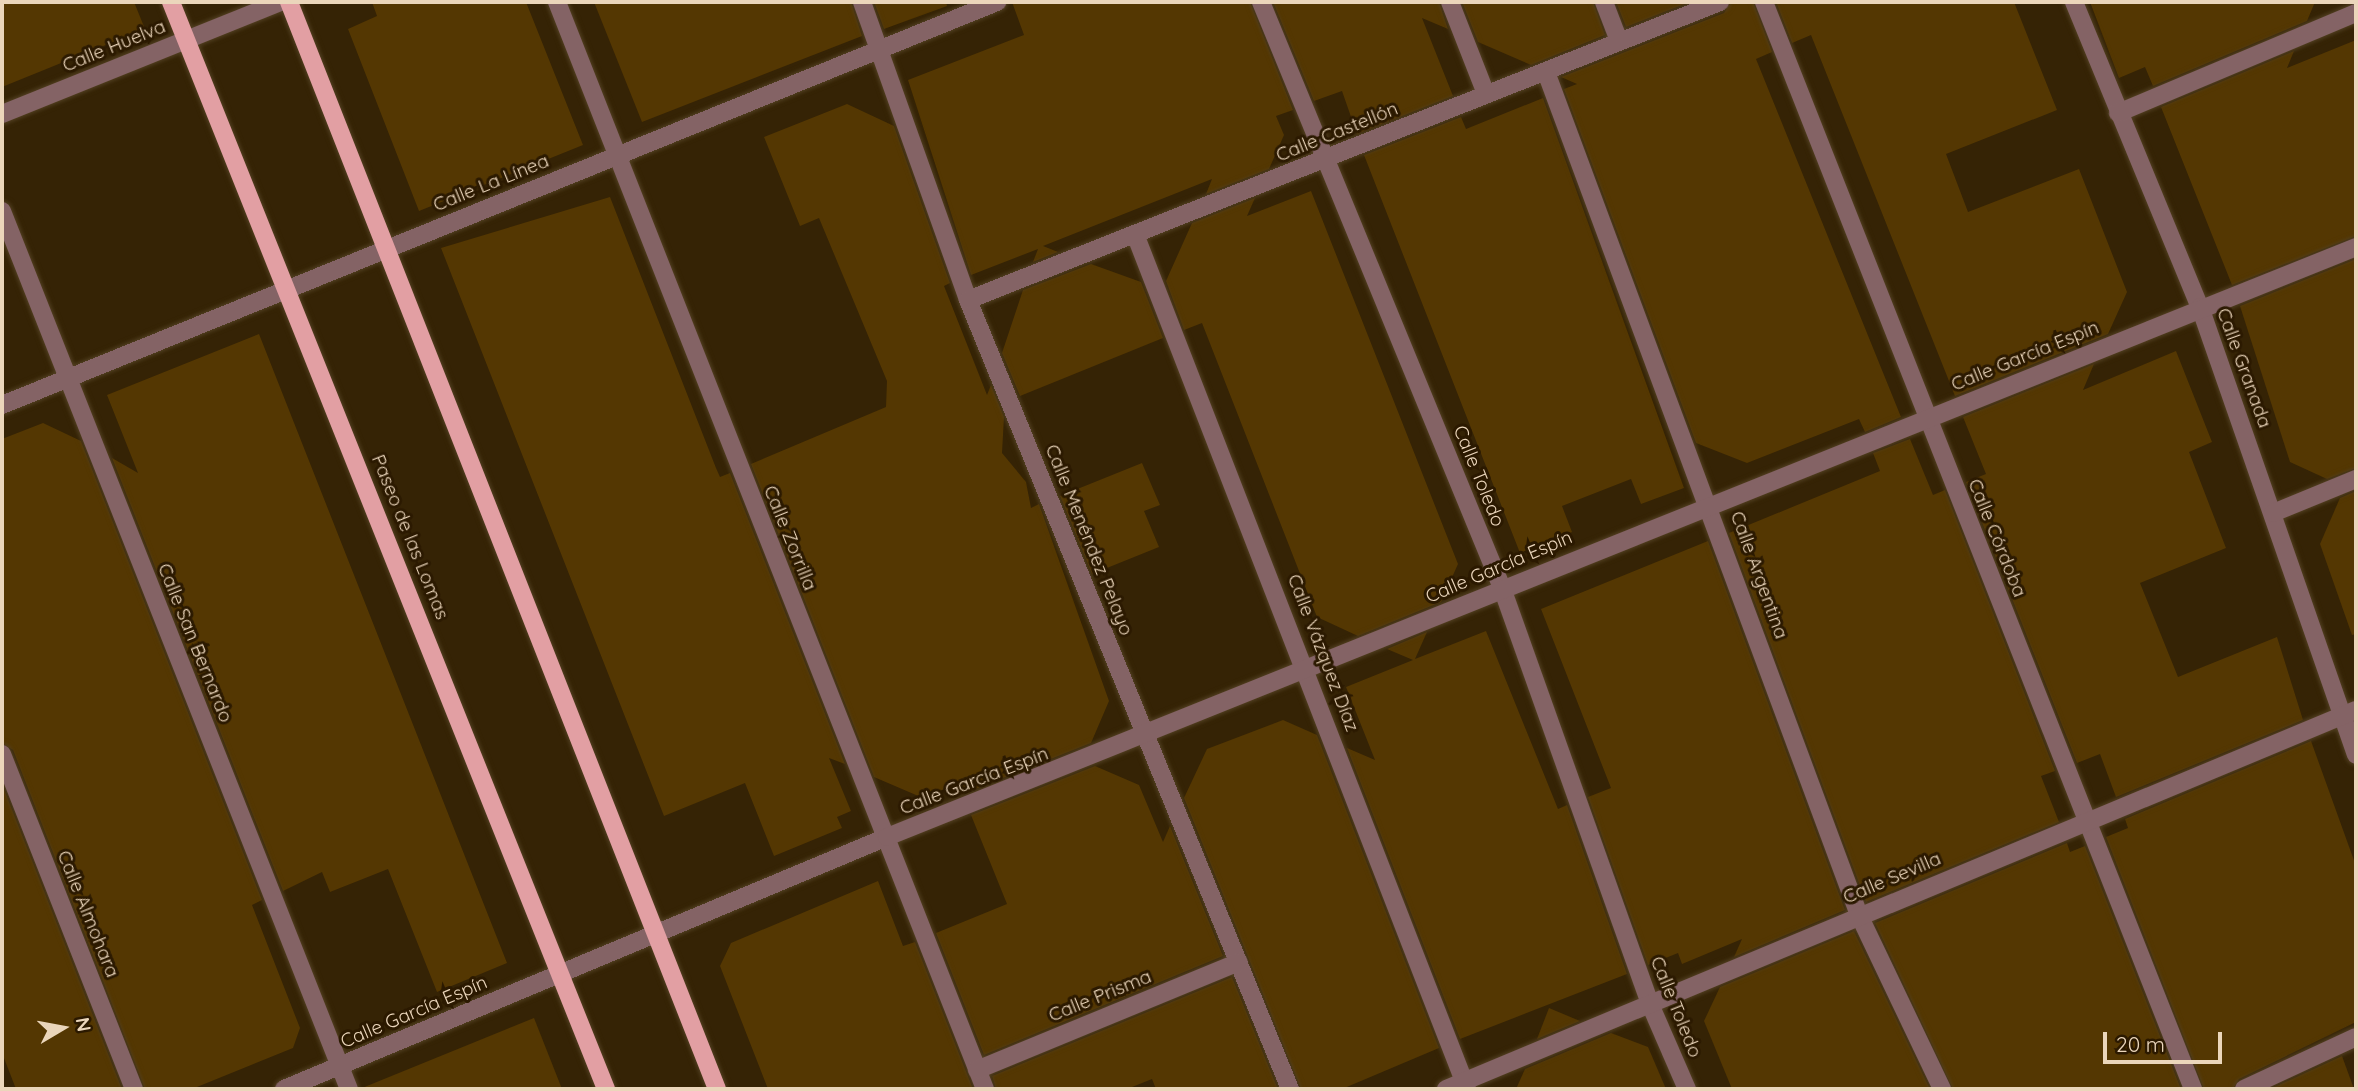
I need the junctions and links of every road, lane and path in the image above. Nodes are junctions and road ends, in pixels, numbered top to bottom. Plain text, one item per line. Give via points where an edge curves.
1 (171, 2) edge
2 (280, 2) edge
3 (289, 2) edge
4 (557, 2) edge
5 (862, 2) edge
6 (997, 2) edge
7 (1261, 2) edge
8 (1450, 2) edge
9 (1604, 2) edge
10 (1720, 2) edge
11 (1764, 2) edge
12 (2074, 2) edge
13 (2356, 13) edge
14 (186, 40) junction
15 (1619, 41) junction
16 (878, 48) junction
17 (1546, 72) junction
18 (1486, 94) junction
19 (2118, 113) junction
20 (2, 114) edge
21 (616, 155) junction
22 (1327, 159) junction
23 (2, 211) edge
24 (1135, 234) junction
25 (2356, 247) edge
26 (387, 249) junction
27 (287, 288) junction
28 (968, 300) junction
29 (2200, 307) junction
30 (67, 378) junction
31 (2, 405) edge
32 (1926, 419) junction
33 (2356, 479) edge
34 (1710, 503) junction
35 (2273, 513) junction
36 (1502, 589) junction
37 (1308, 670) junction
38 (2350, 713) edge
39 (1147, 735) junction
40 (2, 754) edge
41 (2356, 755) edge
42 (2086, 818) junction
43 (887, 837) junction
44 (1859, 915) junction
45 (660, 933) junction
46 (1239, 962) junction
47 (561, 973) junction
48 (1650, 1004) junction
49 (2356, 1037) edge
50 (339, 1066) junction
51 (977, 1070) junction
52 (1465, 1086) edge
53 (134, 1089) edge
54 (284, 1089) edge
55 (349, 1089) edge
56 (606, 1089) edge
57 (717, 1089) edge
58 (985, 1089) edge
59 (1290, 1089) edge
60 (1446, 1089) edge
61 (1688, 1089) edge
62 (1942, 1089) edge
63 (2193, 1089) edge
64 (2244, 1089) edge

1 - 14 main road, Paseo de las Lomas
2 - 14 street, Calle Huelva
3 - 26 main road
4 - 21 street, Calle Zorrilla
5 - 16 street, Calle Menéndez Pelayo
6 - 16 street, Calle La Línea
7 - 22 street, Calle Toledo
8 - 18 street
9 - 15 street
10 - 15 street, Calle Castellón
11 - 32 street, Calle Córdoba
12 - 19 street, Calle Granada
13 - 19 street
14 - 20 street, Calle Huelva
14 - 27 main road, Paseo de las Lomas
15 - 17 street, Calle Castellón
16 - 21 street, Calle La Línea
16 - 28 street, Calle Menéndez Pelayo
17 - 18 street, Calle Castellón
17 - 34 street, Calle Argentina
18 - 22 street, Calle Castellón
19 - 29 street, Calle Granada
21 - 26 street, Calle La Línea
21 - 43 street, Calle Zorrilla
22 - 24 street, Calle Castellón
22 - 36 street, Calle Toledo
23 - 30 street, Calle San Bernardo
24 - 28 street, Calle Castellón
24 - 37 street, Calle Vázquez Díaz
25 - 29 street, Calle García Espín
26 - 27 street, Calle La Línea
26 - 45 main road
27 - 30 street, Calle La Línea
27 - 47 main road, Paseo de las Lomas
28 - 39 street, Calle Menéndez Pelayo
29 - 32 street, Calle García Espín
29 - 35 street, Calle Granada
30 - 31 street, Calle La Línea
30 - 50 street, Calle San Bernardo
32 - 34 street, Calle García Espín
32 - 42 street, Calle Córdoba
33 - 35 street
34 - 36 street, Calle García Espín
34 - 44 street, Calle Argentina
35 - 38 street, Calle Granada
36 - 37 street, Calle García Espín
36 - 48 street, Calle Toledo
37 - 39 street, Calle García Espín
37 - 52 street, Calle Vázquez Díaz
38 - 41 street, Calle Granada
38 - 42 street, Calle Sevilla
39 - 43 street, Calle García Espín
39 - 46 street, Calle Menéndez Pelayo
40 - 53 street, Calle Almohara
42 - 44 street, Calle Sevilla
42 - 63 street, Calle Córdoba
43 - 45 street, Calle García Espín
43 - 51 street, Calle Zorrilla
44 - 48 street, Calle Sevilla
44 - 62 street, Calle Argentina
45 - 47 street, Calle García Espín
45 - 57 main road
46 - 51 street, Calle Prisma
46 - 59 street, Calle Menéndez Pelayo
47 - 50 street, Calle García Espín
47 - 56 main road, Paseo de las Lomas
48 - 52 street, Calle Sevilla
48 - 61 street, Calle Toledo
49 - 64 street
50 - 54 street, Calle García Espín
50 - 55 street, Calle San Bernardo
51 - 58 street, Calle Zorrilla
52 - 60 street, Calle Sevilla

